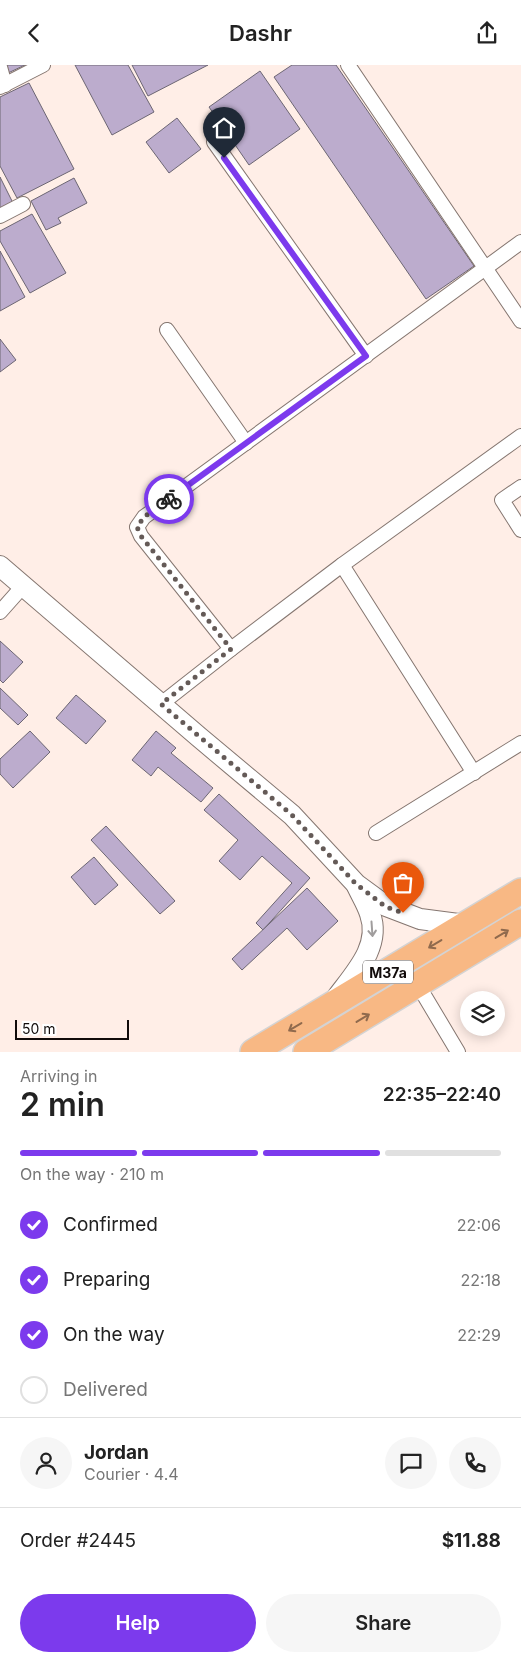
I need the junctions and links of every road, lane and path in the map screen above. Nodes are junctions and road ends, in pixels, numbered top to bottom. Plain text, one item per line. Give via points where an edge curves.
1 (43, 65) edge
2 (348, 65) edge
3 (0, 67) edge
4 (3, 86) edge
5 (214, 142) dead end
6 (23, 204) dead end
7 (0, 216) edge
8 (521, 243) edge
9 (484, 268) junction
10 (521, 321) edge
11 (167, 330) dead end
12 (366, 356) junction
13 (521, 436) edge
14 (246, 443) junction
15 (521, 487) edge
16 (521, 530) edge
17 (342, 565) junction
18 (0, 566) edge
19 (24, 585) junction
20 (0, 612) edge
21 (231, 649) junction
22 (161, 704) junction
23 (521, 743) edge
24 (474, 773) junction
25 (376, 833) dead end
26 (356, 884) junction
27 (521, 891) edge
28 (521, 923) edge
29 (466, 925) junction
30 (418, 985) junction
31 (329, 1007) junction
32 (253, 1052) edge
33 (306, 1052) edge
34 (458, 1052) edge

1 - 4 street
2 - 9 street
3 - 4 street
5 - 12 street
6 - 7 street
8 - 9 street
9 - 10 street
9 - 12 street
11 - 14 street
12 - 14 street
13 - 17 street
14 - 21 street via 144,517 137,527
15 - 16 street via 502,500
17 - 21 street
17 - 24 street
18 - 19 street
19 - 20 street
19 - 22 street
21 - 22 street
22 - 26 street via 292,815
23 - 24 street
24 - 25 street
26 - 29 street via 386,907 420,919
26 -> 31 street via 371,915 373,938 365,959
27 - 29 highway, M37a
30 -> 28 highway, M37a
29 -> 31 highway, M37a
33 -> 30 highway, M37a
30 - 34 street
31 -> 32 highway, M37a

